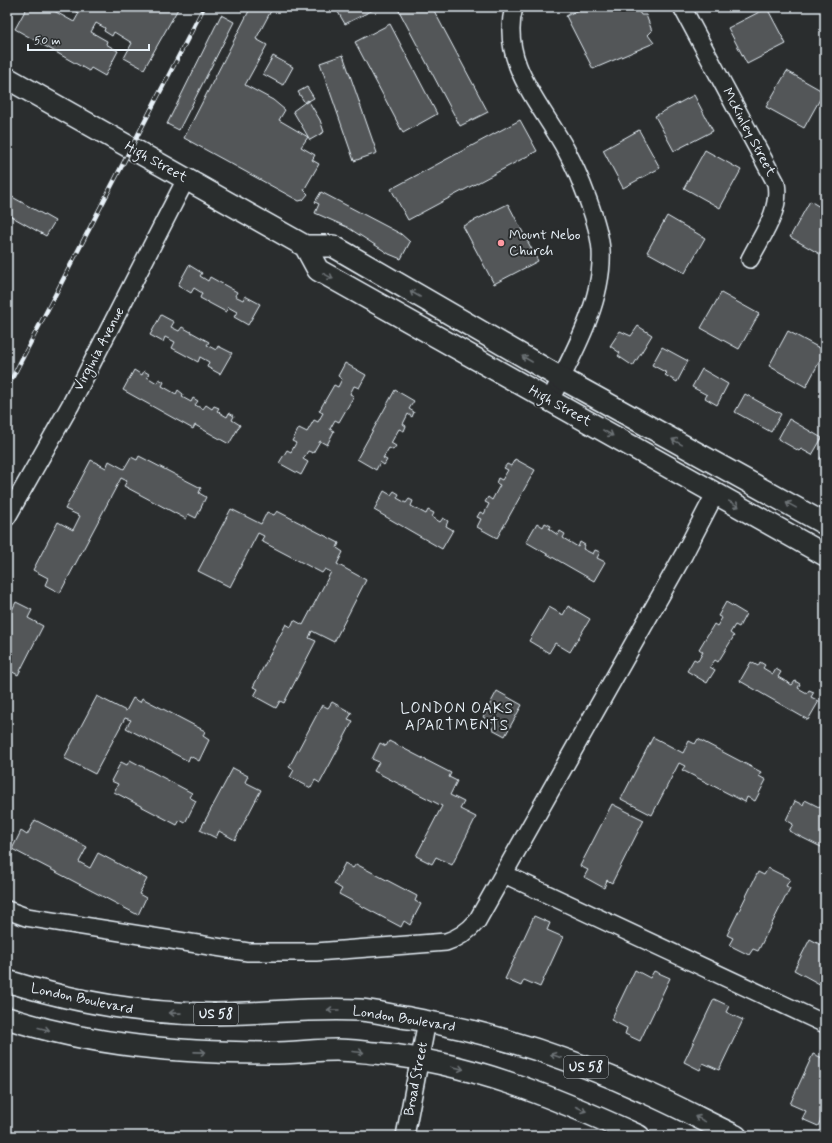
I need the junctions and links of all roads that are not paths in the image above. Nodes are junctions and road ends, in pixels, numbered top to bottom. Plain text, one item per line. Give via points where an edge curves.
1 (514, 7) edge
2 (682, 7) edge
3 (7, 78) edge
4 (186, 179) junction
5 (305, 246) junction
6 (750, 259) dead end
7 (561, 378) junction
8 (550, 400) junction
9 (715, 494) junction
10 (7, 517) edge
11 (825, 524) edge
12 (825, 555) edge
13 (504, 874) junction
14 (7, 910) edge
15 (7, 981) edge
16 (7, 1018) edge
17 (427, 1021) junction
18 (825, 1024) edge
19 (420, 1060) junction
20 (405, 1136) edge
21 (639, 1136) edge
22 (736, 1136) edge

1 - 7 street via 511,31 513,52 519,72 567,151 592,213 601,249 597,289 589,317
2 - 6 street, McKinley Street via 776,183 777,207
3 - 4 main road, High Street
4 - 5 main road, High Street
4 - 10 street, Virginia Avenue via 71,404
7 -> 5 main road, High Street via 333,246
5 -> 8 main road, High Street via 318,270
7 - 8 street
11 -> 7 main road, High Street
8 -> 9 main road, High Street
9 -> 12 main road, High Street
9 - 13 street via 684,554
13 - 14 street via 477,921 459,938 446,942 323,952 248,952 26,917
13 - 18 street
17 -> 15 main road, London Boulevard / US 58 via 361,1010 213,1014 157,1012 84,1002
16 -> 19 main road via 86,1039 130,1046 202,1052 272,1053 337,1050
17 - 19 street, Broad Street
22 -> 17 main road, London Boulevard / US 58 via 593,1069 479,1032
19 - 20 street, Broad Street
19 -> 21 main road via 497,1078 535,1090

